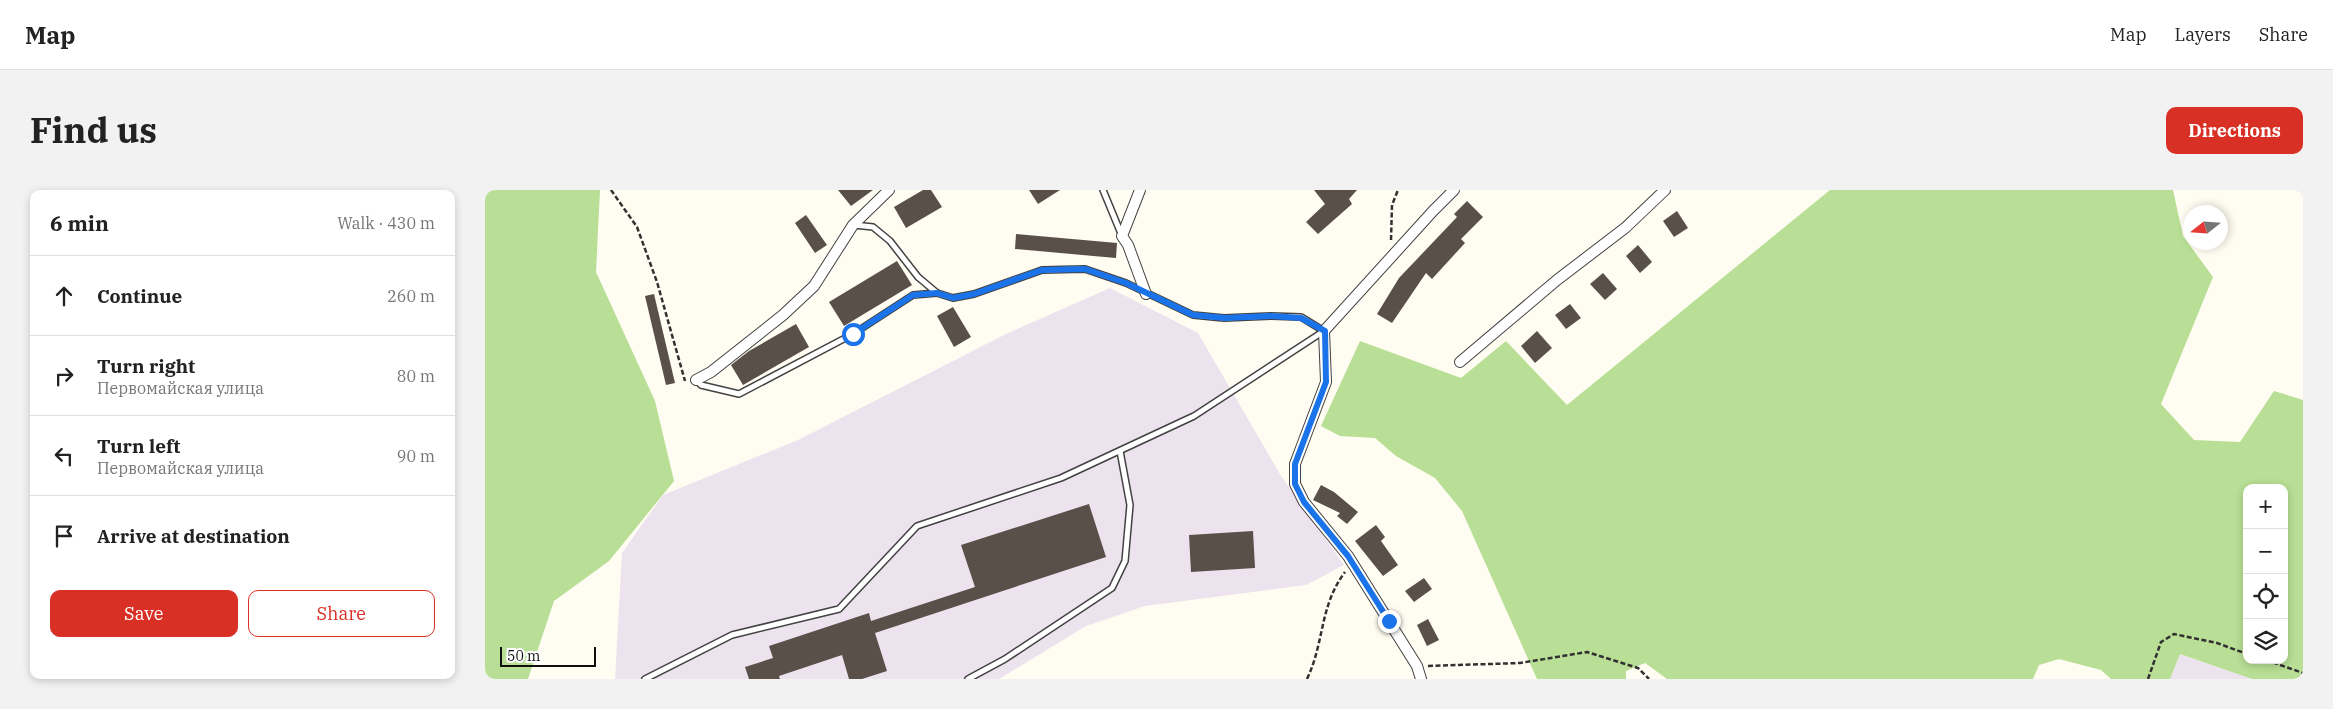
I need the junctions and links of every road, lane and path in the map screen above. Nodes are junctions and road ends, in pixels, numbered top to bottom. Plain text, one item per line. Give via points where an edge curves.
1 (611, 190) edge
2 (889, 190) edge
3 (1103, 190) edge
4 (1140, 190) edge
5 (1398, 190) edge
6 (1455, 190) edge
7 (1665, 190) edge
8 (853, 225) junction
9 (1122, 236) junction
10 (1391, 257) junction
11 (937, 293) junction
12 (1145, 294) junction
13 (1325, 331) junction
14 (1460, 362) dead end
15 (696, 380) junction
16 (1119, 451) junction
17 (1352, 563) junction
18 (2243, 653) edge
19 (2277, 664) edge
20 (1417, 666) junction
21 (2303, 673) edge
22 (645, 679) edge
23 (968, 679) edge
24 (1307, 679) edge
25 (1421, 679) edge
26 (1649, 679) edge
27 (2148, 679) edge

1 - 15 path via 637,228 657,282 684,381
2 - 8 street
3 - 9 lane
4 - 9 street
5 - 10 path via 1392,205
6 - 10 street
7 - 14 street via 1625,228 1557,280
8 - 11 lane via 873,227 890,242 917,277
8 - 15 street via 814,286 740,350
9 - 12 street
10 - 13 street
11 - 12 lane via 953,298 1042,270 1085,269 1126,283
11 - 15 lane via 913,295 853,334 739,394 701,385
12 - 13 lane via 1193,315 1301,318
13 - 16 lane via 1194,416
13 - 17 street via 1326,382 1295,464 1295,484 1304,502
16 - 22 lane via 1061,478 917,526 839,609 733,635
16 - 23 lane via 1129,505 1125,561 1113,588
17 - 20 street
17 - 24 path via 1326,606 1315,663
18 - 27 path via 2174,634 2161,642
19 - 21 path
20 - 25 street
20 - 26 path via 1520,663 1587,652 1638,668

